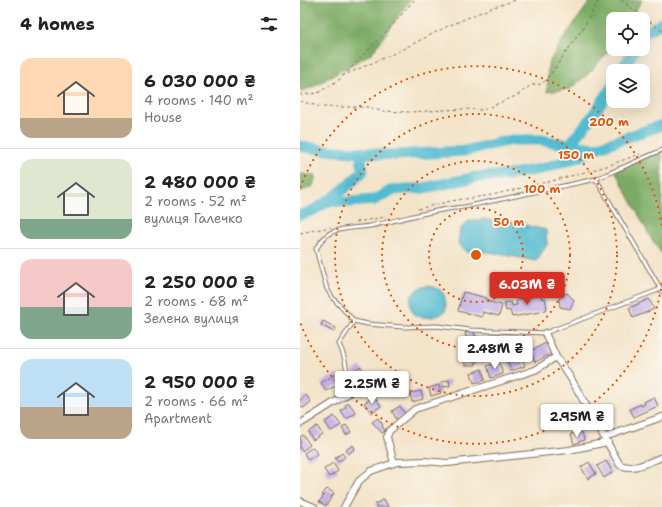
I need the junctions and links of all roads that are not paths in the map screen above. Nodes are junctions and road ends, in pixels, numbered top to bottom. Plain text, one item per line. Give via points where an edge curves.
1 (662, 150) edge
2 (596, 179) junction
3 (661, 290) edge
4 (354, 321) junction
5 (545, 333) junction
6 (556, 357) junction
7 (357, 388) dead end
8 (347, 395) junction
9 (662, 417) edge
10 (300, 424) edge
11 (606, 439) junction
12 (662, 457) edge
13 (394, 463) junction
14 (300, 501) edge
15 (314, 507) edge
16 (344, 507) edge

1 - 2 lane
2 - 3 lane
2 - 4 lane via 331,232 316,249 327,289
3 - 5 lane
4 - 5 lane via 403,327 437,326
4 - 8 lane via 339,344 346,362
5 - 6 street
6 - 11 street
6 - 13 street via 534,370 415,409 389,431 387,437
7 - 8 street
8 - 10 street
9 - 11 street
11 - 12 street via 620,465 627,468 635,468
11 - 13 street via 569,450 447,463
13 - 16 street via 371,471 359,480
14 - 15 street

